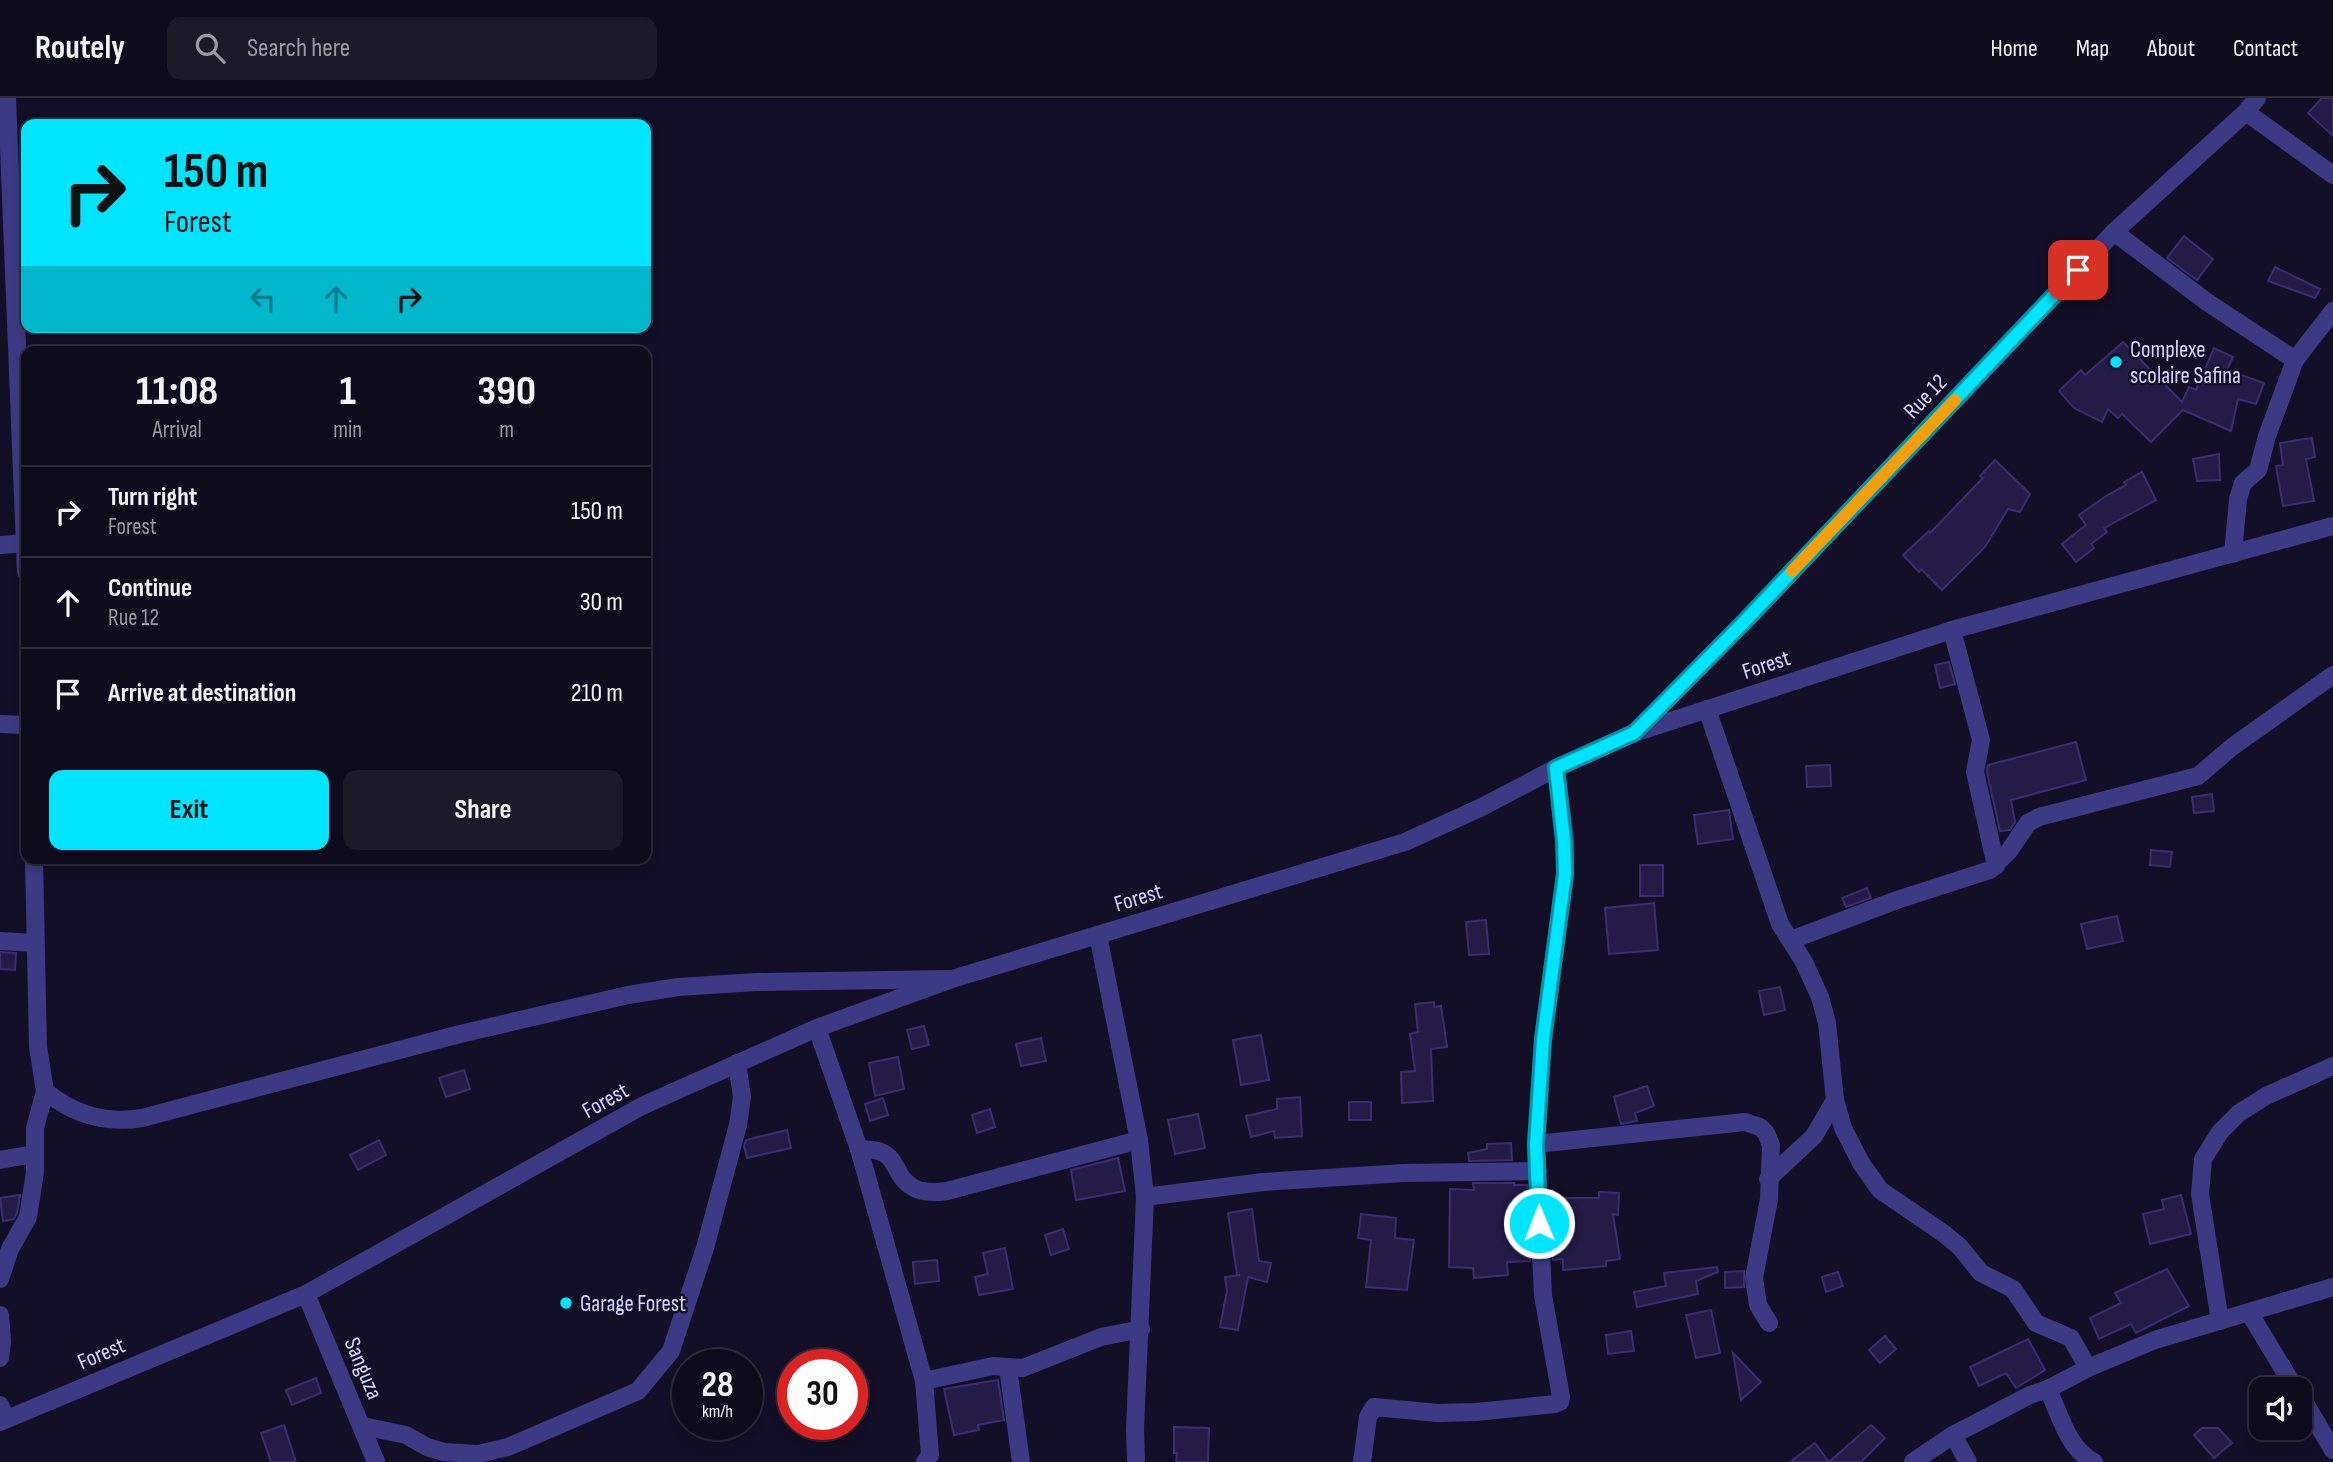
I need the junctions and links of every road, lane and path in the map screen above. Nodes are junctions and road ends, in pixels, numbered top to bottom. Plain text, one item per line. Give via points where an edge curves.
1 (7, 98) edge
2 (2251, 105) edge
3 (5, 150) edge
4 (2333, 175) edge
5 (2114, 232) junction
6 (2333, 311) edge
7 (8, 317) edge
8 (2295, 360) junction
9 (21, 491) edge
10 (2333, 526) edge
11 (21, 544) edge
12 (0, 545) edge
13 (2233, 554) junction
14 (1952, 630) junction
15 (2333, 675) edge
16 (1707, 709) junction
17 (0, 724) edge
18 (21, 725) edge
19 (1634, 733) junction
20 (1556, 768) junction
21 (34, 864) edge
22 (1996, 866) junction
23 (1098, 934) junction
24 (1791, 940) junction
25 (0, 941) edge
26 (36, 943) junction
27 (952, 979) junction
28 (817, 1028) junction
29 (737, 1063) junction
30 (2333, 1066) edge
31 (45, 1091) junction
32 (1835, 1100) junction
33 (1139, 1140) junction
34 (1536, 1144) junction
35 (859, 1149) junction
36 (34, 1154) junction
37 (0, 1160) edge
38 (1538, 1171) junction
39 (1768, 1179) junction
40 (1145, 1197) junction
41 (0, 1279) edge
42 (2333, 1287) edge
43 (306, 1294) junction
44 (2250, 1314) junction
45 (0, 1315) edge
46 (2220, 1321) junction
47 (1769, 1323) dead end
48 (1141, 1329) junction
49 (0, 1358) edge
50 (1008, 1368) junction
51 (2088, 1368) junction
52 (2288, 1377) edge
53 (924, 1381) junction
54 (2048, 1389) junction
55 (2, 1415) edge
56 (2312, 1415) edge
57 (363, 1426) junction
58 (1953, 1435) junction
59 (2333, 1450) edge
60 (376, 1462) edge
61 (925, 1462) edge
62 (1021, 1462) edge
63 (1136, 1462) edge
64 (1362, 1462) edge
65 (1913, 1462) edge
66 (1968, 1462) edge
67 (2094, 1462) edge

1 - 3 street
2 - 4 street
2 - 5 street, Rue 12
3 - 7 street
5 - 8 street
5 - 19 street, Rue 12
6 - 8 street
7 - 9 street
8 - 13 street via 2258,470 2240,491
10 - 13 street, Forest
11 - 12 street
13 - 14 street, Forest
14 - 16 street, Forest
14 - 22 street via 1981,740 1975,772
15 - 22 street via 2198,776 2028,823
16 - 19 street, Forest
16 - 24 street via 1780,924
17 - 18 street
19 - 20 street, Forest
20 - 23 street, Forest via 1405,842
20 - 34 street via 1565,874 1543,1039
21 - 26 street
22 - 24 street
23 - 27 street, Forest
23 - 33 street
24 - 32 street via 1820,997
25 - 26 street
26 - 31 street via 38,1047
27 - 28 street, Forest
27 - 31 street via 756,982 640,993 460,1034 128,1120 75,1112
28 - 29 street, Forest
28 - 35 street
29 - 43 street, Forest via 642,1106
29 - 57 street via 742,1097 724,1183 671,1351 638,1391 508,1447 478,1454 444,1452 406,1435
30 - 46 street via 2266,1096 2239,1114 2220,1132 2203,1159 2200,1194
31 - 36 street
32 - 39 street via 1814,1136
32 - 51 street via 1843,1128 1880,1190 1944,1233 1981,1273 2012,1289 2036,1323 2071,1338
33 - 35 street via 932,1193 912,1188 879,1150
33 - 40 street
34 - 38 street
34 - 39 street via 1745,1122 1755,1124 1769,1139
35 - 53 street
36 - 37 street
36 - 41 street via 28,1217
38 - 40 street via 1391,1173
38 - 64 street via 1543,1295 1560,1402 1438,1413 1374,1407 1368,1417
39 - 47 street via 1769,1199 1754,1278 1759,1306
40 - 48 street
42 - 44 street
43 - 55 street, Forest
43 - 57 street, Sanguza
44 - 46 street
44 - 52 street
45 - 49 street
46 - 51 street via 2155,1340
48 - 50 street via 1101,1337 1023,1368
48 - 63 street
50 - 53 street via 993,1366
50 - 62 street
51 - 54 street
53 - 61 street via 930,1455
54 - 58 street
54 - 67 street via 2074,1446
56 - 59 street
57 - 60 street, Sanguza
58 - 65 street
58 - 66 street

